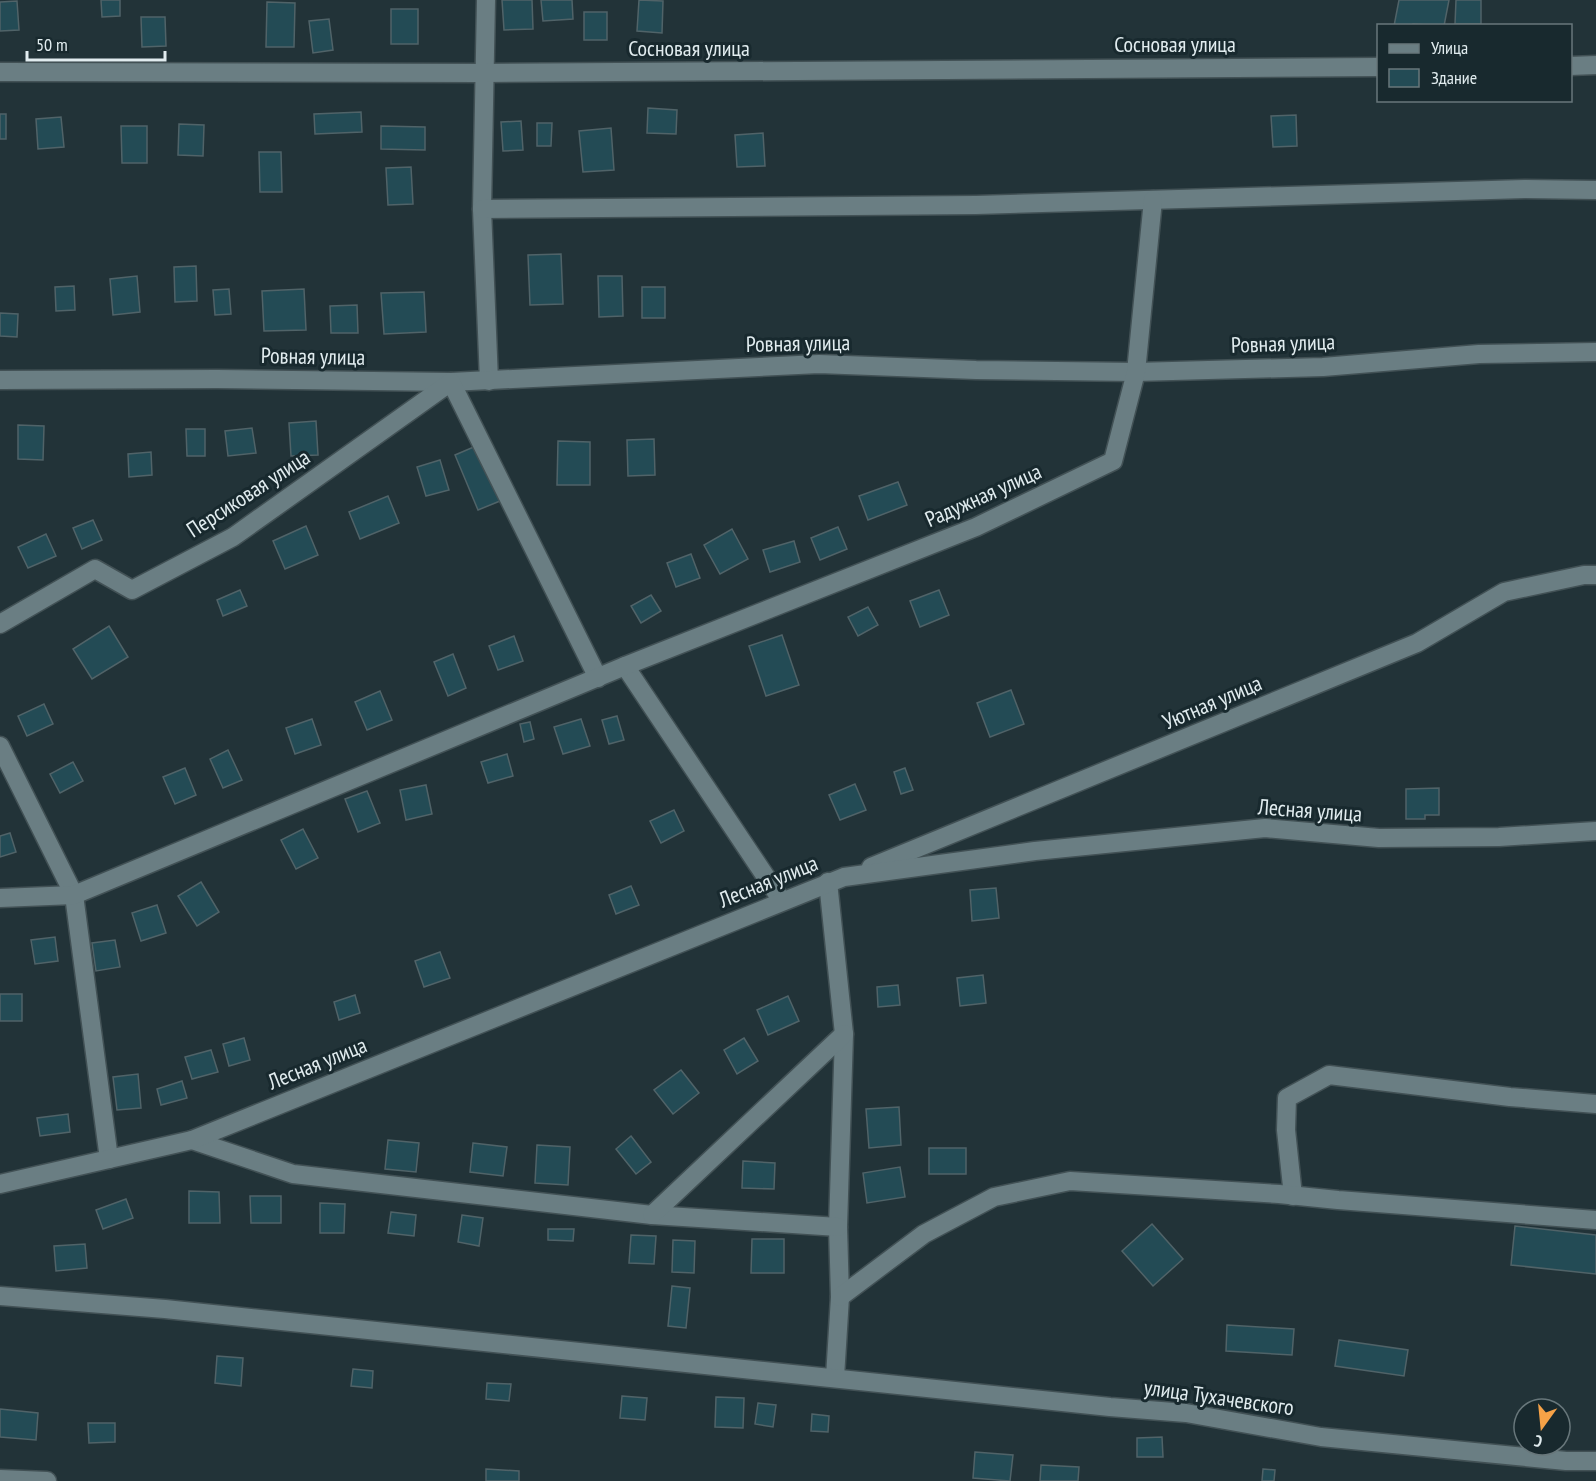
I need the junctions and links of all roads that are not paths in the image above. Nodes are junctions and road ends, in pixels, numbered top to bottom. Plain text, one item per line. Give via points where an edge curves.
1 (486, 0) edge
2 (1596, 65) edge
3 (1572, 66) edge
4 (1377, 67) edge
5 (0, 72) edge
6 (483, 74) junction
7 (1596, 190) edge
8 (1153, 200) junction
9 (482, 210) junction
10 (1596, 352) edge
11 (1136, 372) junction
12 (0, 380) edge
13 (489, 381) junction
14 (451, 382) junction
15 (1596, 575) edge
16 (0, 624) edge
17 (626, 666) junction
18 (598, 678) junction
19 (0, 746) edge
20 (1596, 831) edge
21 (836, 880) junction
22 (74, 895) junction
23 (0, 898) edge
24 (782, 901) junction
25 (844, 1034) junction
26 (1596, 1104) edge
27 (192, 1140) junction
28 (109, 1159) junction
29 (0, 1184) edge
30 (1293, 1196) junction
31 (652, 1215) junction
32 (1596, 1220) edge
33 (838, 1227) junction
34 (0, 1296) edge
35 (840, 1297) junction
36 (835, 1377) junction
37 (1596, 1461) edge
38 (0, 1479) edge
39 (47, 1481) edge

1 - 6 street
2 - 3 street
4 - 6 street, Сосновая улица
5 - 6 street, Сосновая улица
6 - 9 street
7 - 8 street
8 - 9 street
8 - 11 street, Радужная улица
9 - 13 street
10 - 11 street, Ровная улица via 1479,354 1323,367
11 - 13 street, Ровная улица via 819,364
11 - 17 street, Радужная улица via 1113,461 976,528
12 - 14 street, Ровная улица
13 - 14 street, Ровная улица
14 - 16 street, Персиковая улица via 233,537 132,590 95,569
14 - 18 street
15 - 21 street, Уютная улица via 1504,592 1417,643
17 - 18 street
17 - 24 street
18 - 22 street
19 - 22 street
20 - 21 street, Лесная улица via 1379,838 1265,828 1035,850
21 - 24 street, Лесная улица
21 - 25 street
22 - 23 street
22 - 28 street
24 - 27 street, Лесная улица
25 - 31 street
25 - 33 street
26 - 30 street via 1329,1075 1287,1098
27 - 28 street, Лесная улица
27 - 31 street via 293,1173
28 - 29 street, Лесная улица
30 - 32 street
30 - 35 street via 1070,1181 994,1197 924,1234
31 - 33 street
33 - 35 street
34 - 36 street
35 - 36 street
36 - 37 street, улица Тухачевского via 1186,1413 1321,1437
38 - 39 street

